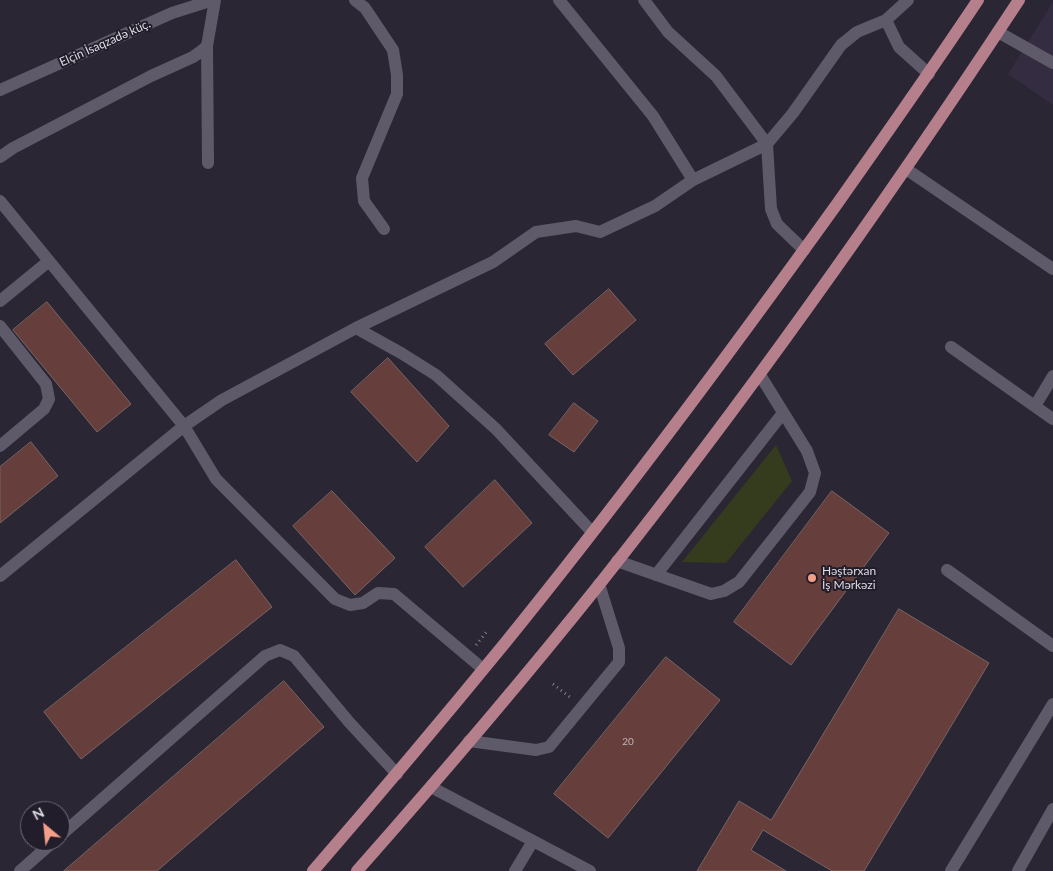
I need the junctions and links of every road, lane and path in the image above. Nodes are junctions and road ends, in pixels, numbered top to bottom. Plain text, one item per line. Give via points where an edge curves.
1 (214, 0) edge
2 (355, 0) edge
3 (559, 0) edge
4 (644, 0) edge
5 (908, 0) edge
6 (978, 0) edge
7 (1019, 0) edge
8 (886, 20) junction
9 (998, 32) junction
10 (207, 46) junction
11 (1053, 63) edge
12 (929, 74) junction
13 (0, 90) edge
14 (767, 144) junction
15 (0, 157) edge
16 (208, 163) dead end
17 (906, 169) junction
18 (693, 180) junction
19 (0, 201) edge
20 (384, 229) dead end
21 (804, 250) junction
22 (49, 261) junction
23 (1053, 269) edge
24 (0, 301) edge
25 (0, 326) edge
26 (356, 328) junction
27 (951, 348) dead end
28 (760, 375) junction
29 (1053, 376) edge
30 (1035, 406) junction
31 (784, 413) junction
32 (1053, 419) edge
33 (184, 426) junction
34 (0, 446) edge
35 (592, 532) junction
36 (617, 561) junction
37 (947, 570) dead end
38 (656, 575) junction
39 (0, 576) edge
40 (600, 584) junction
41 (1053, 646) edge
42 (483, 669) junction
43 (553, 684) dead end
44 (1053, 704) edge
45 (582, 707) junction
46 (469, 741) junction
47 (397, 774) junction
48 (431, 787) junction
49 (1053, 809) edge
50 (70, 827) edge
51 (533, 841) junction
52 (43, 851) edge
53 (20, 871) edge
54 (313, 871) edge
55 (358, 871) edge
56 (514, 871) edge
57 (590, 871) edge
58 (951, 871) edge
59 (1018, 871) edge

1 - 10 street
1 - 13 street, Elçin İsaqzadə küç. via 172,13
2 - 20 street via 365,8 392,50 397,75 397,94 362,178 364,201
3 - 18 street via 653,116
4 - 14 street via 668,32 716,76
5 - 8 street
6 - 12 main road
7 - 9 main road
8 - 12 street via 899,47
8 - 14 street via 857,32 840,45 793,113
9 - 11 street
9 - 17 main road
10 - 15 street via 193,57
10 - 16 street
12 - 21 main road
14 - 18 street
14 - 21 street via 771,209 778,224
17 - 23 street
17 - 28 main road
18 - 26 street via 655,206 600,232 576,226 536,232 493,262
19 - 22 street
21 - 35 main road
22 - 24 street
22 - 33 street
25 - 34 street via 46,384 49,400 44,409
26 - 33 street via 222,400
26 - 35 street via 436,375 496,428
27 - 30 street
28 - 31 street
28 - 36 main road
29 - 30 street
30 - 32 street
31 - 38 street
31 - 38 street via 807,450 815,473 810,492 739,582 711,594
33 - 39 street
33 - 42 street via 216,479 335,599 350,605 363,603 378,593 394,594
35 - 42 main road
36 - 38 street
36 - 40 main road
37 - 41 street
40 - 45 street via 620,648 619,662
40 - 46 main road
42 - 47 main road
43 - 45 path
44 - 58 street
45 - 46 street via 549,747 536,750
46 - 48 main road
47 - 50 street via 294,656 280,650 265,656
47 - 54 main road
48 - 51 street
48 - 55 main road
49 - 59 street
51 - 56 street
51 - 57 street
52 - 53 street

